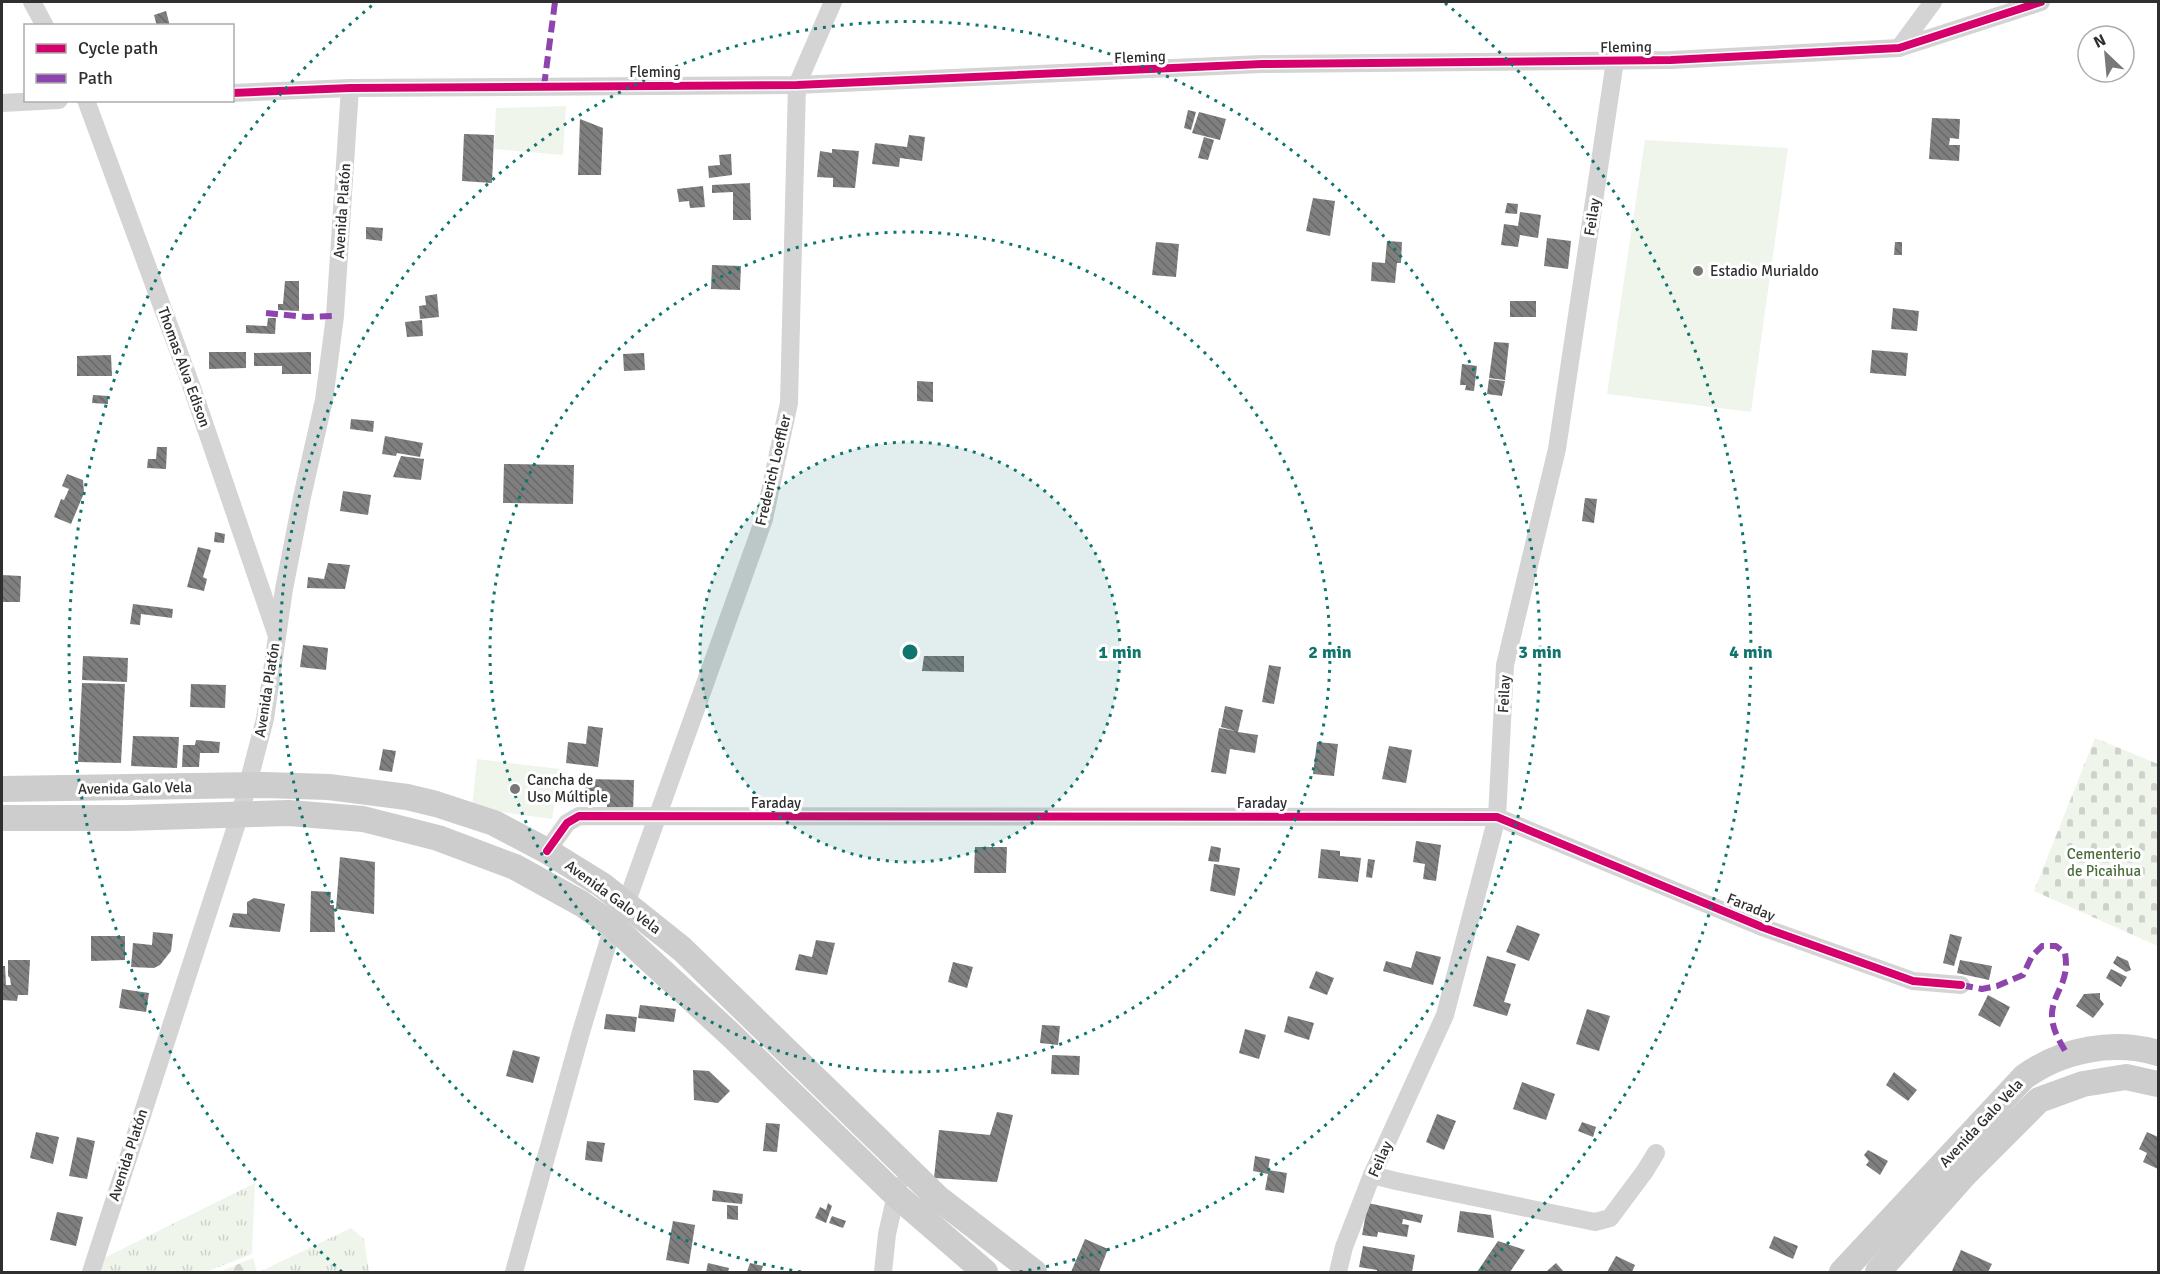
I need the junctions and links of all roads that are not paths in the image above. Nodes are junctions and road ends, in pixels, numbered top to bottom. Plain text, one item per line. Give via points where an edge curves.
1 (32, 2) edge
2 (833, 2) edge
3 (1933, 2) edge
4 (2041, 2) edge
5 (44, 24) edge
6 (1899, 48) junction
7 (1615, 61) junction
8 (797, 85) junction
9 (350, 88) junction
10 (234, 93) edge
11 (24, 102) edge
12 (87, 102) edge
13 (2, 103) edge
14 (276, 635) junction
15 (248, 787) junction
16 (2, 789) edge
17 (240, 814) junction
18 (657, 816) junction
19 (1497, 817) junction
20 (2, 818) edge
21 (547, 850) junction
22 (626, 904) junction
23 (613, 926) junction
24 (1961, 985) dead end
25 (2158, 1053) edge
26 (2158, 1084) edge
27 (1656, 1153) dead end
28 (905, 1166) junction
29 (1372, 1175) junction
30 (896, 1195) junction
31 (91, 1272) edge
32 (514, 1272) edge
33 (883, 1272) edge
34 (985, 1272) edge
35 (1034, 1272) edge
36 (1338, 1272) edge
37 (1842, 1272) edge
38 (1878, 1272) edge

1 - 5 street
2 - 8 street
3 - 6 street
4 - 6 street, Fleming
6 - 7 street, Fleming
7 - 8 street, Fleming via 1262,64
7 - 19 street, Feilay via 1557,448 1505,665
8 - 9 street, Fleming
8 - 18 street, Frederich Loeffler via 789,403 764,519
9 - 10 street, Fleming
9 - 14 street, Avenida Platón via 335,316 324,400
11 - 13 street
12 - 14 street, Thomas Alva Edison via 191,385
14 - 15 street, Avenida Platón via 265,719
15 - 16 main road, Avenida Galo Vela
15 - 17 street, Avenida Platón
15 - 21 main road, Avenida Galo Vela via 329,786 407,797 494,824
17 - 20 main road, Avenida Galo Vela
17 - 23 main road, Avenida Galo Vela via 363,819 438,838 543,881
17 - 31 street, Avenida Platón
18 - 19 street, Faraday
18 - 21 street, Faraday via 579,816 567,823
18 - 22 street, Frederich Loeffler
19 - 24 street, Faraday via 1762,927 1913,981
19 - 29 street, Feilay via 1444,1015
21 - 22 main road, Avenida Galo Vela
22 - 28 main road, Avenida Galo Vela via 682,949
23 - 30 main road, Avenida Galo Vela
23 - 32 street
25 - 37 main road, Avenida Galo Vela via 2145,1049 2091,1049 2037,1067
26 - 38 main road, Avenida Galo Vela via 2126,1077 2083,1083 2038,1100 1965,1174
27 - 29 street via 1610,1218 1595,1222
28 - 30 street
28 - 35 main road, Avenida Galo Vela via 938,1198
29 - 36 street, Feilay
30 - 33 street
30 - 34 main road, Avenida Galo Vela

